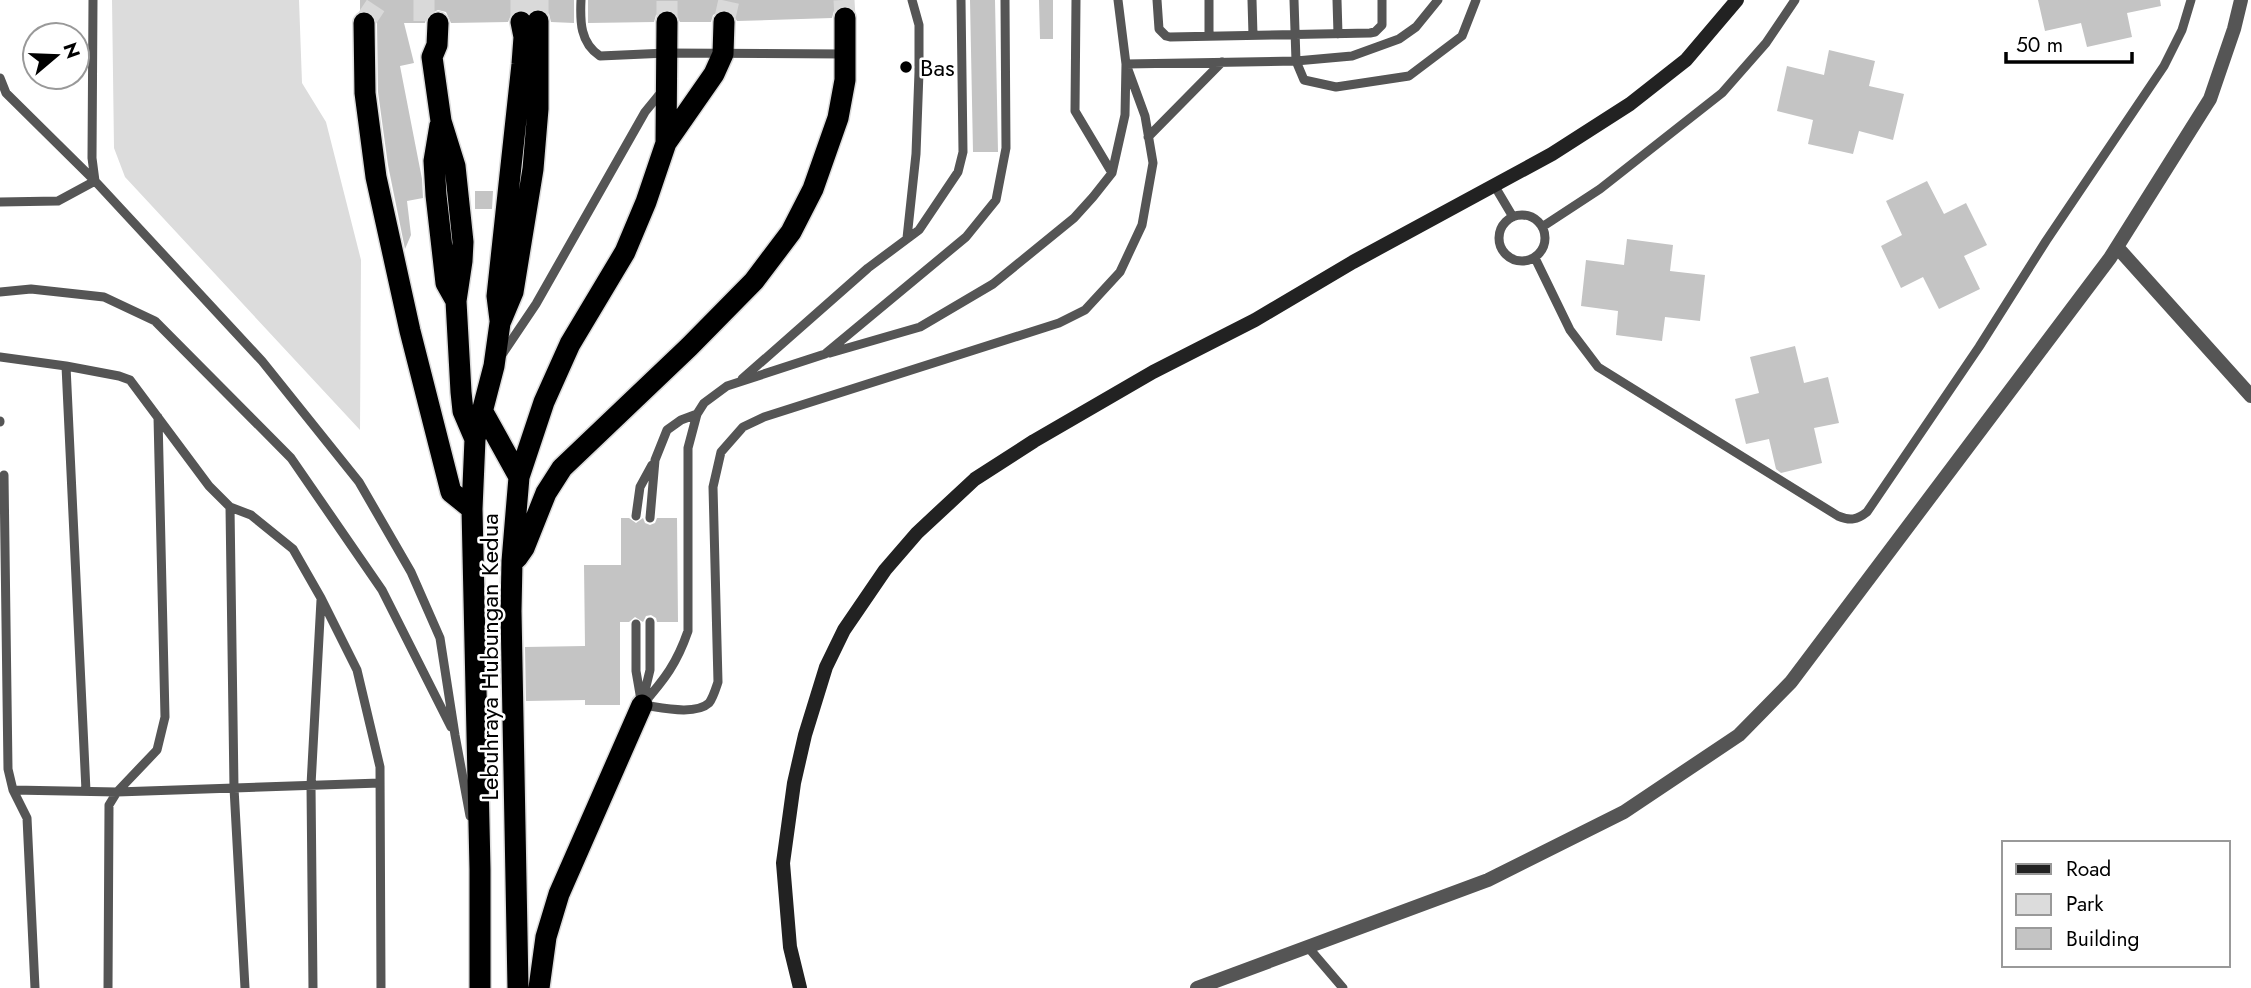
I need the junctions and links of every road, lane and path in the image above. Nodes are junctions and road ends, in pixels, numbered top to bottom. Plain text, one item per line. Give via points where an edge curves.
1 (93, 0) edge
2 (581, 0) edge
3 (912, 0) edge
4 (961, 0) edge
5 (1005, 0) edge
6 (1076, 0) edge
7 (1118, 0) edge
8 (1157, 0) edge
9 (1209, 0) edge
10 (1252, 0) edge
11 (1294, 0) edge
12 (1337, 0) edge
13 (1382, 0) edge
14 (1438, 0) edge
15 (1476, 0) edge
16 (1737, 0) edge
17 (1795, 0) edge
18 (2191, 0) edge
19 (2241, 0) edge
20 (845, 18) tunnel mouth
21 (530, 22) tunnel mouth
22 (667, 22) tunnel mouth
23 (724, 22) tunnel mouth
24 (364, 23) tunnel mouth
25 (431, 23) tunnel mouth
26 (1294, 34) junction
27 (1338, 34) junction
28 (1253, 35) junction
29 (1209, 36) junction
30 (667, 53) junction
31 (723, 54) junction
32 (845, 54) junction
33 (1296, 61) junction
34 (1222, 62) junction
35 (1126, 64) junction
36 (0, 78) edge
37 (667, 85) junction
38 (1149, 137) junction
39 (666, 143) junction
40 (1112, 173) junction
41 (95, 181) junction
42 (1494, 186) junction
43 (0, 202) edge
44 (1513, 217) junction
45 (1542, 227) junction
46 (907, 238) junction
47 (2117, 247) junction
48 (1535, 258) junction
49 (0, 292) edge
50 (825, 354) junction
51 (0, 357) edge
52 (66, 366) junction
53 (494, 366) junction
54 (739, 382) junction
55 (2251, 396) edge
56 (484, 412) junction
57 (698, 414) junction
58 (158, 416) junction
59 (475, 439) junction
60 (655, 460) junction
61 (4, 475) dead end
62 (519, 477) junction
63 (230, 507) junction
64 (471, 509) junction
65 (636, 516) dead end
66 (650, 518) dead end
67 (512, 561) junction
68 (321, 598) junction
69 (650, 622) dead end
70 (636, 624) dead end
71 (642, 705) junction
72 (455, 735) junction
73 (380, 783) junction
74 (311, 785) junction
75 (234, 788) junction
76 (13, 790) junction
77 (86, 791) junction
78 (117, 792) junction
79 (480, 869) junction
80 (1307, 946) junction
81 (35, 988) edge
82 (108, 988) edge
83 (245, 988) edge
84 (313, 988) edge
85 (381, 988) edge
86 (480, 988) edge
87 (517, 988) edge
88 (539, 988) edge
89 (800, 988) edge
90 (1196, 988) edge
91 (1343, 988) edge

1 - 41 lane
2 - 30 lane via 584,38 596,55
3 - 46 lane via 919,25 919,72
4 - 46 lane via 963,152 958,172 919,230
5 - 50 lane via 1006,148 996,200 966,237
6 - 40 lane via 1075,111
7 - 35 lane
8 - 29 lane via 1161,33
9 - 29 lane
10 - 28 lane
11 - 26 lane
12 - 27 lane
13 - 27 lane via 1379,29
14 - 33 lane via 1416,27 1399,39 1352,56
15 - 33 lane via 1462,36 1409,76 1336,87 1304,80
16 - 42 street via 1686,60 1630,104
17 - 45 lane via 1766,43 1722,93
18 - 48 lane via 2164,66 1861,517 1838,516 1598,367 1570,330
19 - 47 street via 2210,99
20 - 32 highway
21 - 53 highway via 538,109 533,169 513,292 500,323
22 - 30 highway, Lebuhraya Hubungan Kedua
23 - 31 highway
24 - 64 highway via 365,93 376,177 448,485
25 - 59 highway via 437,45 432,57 441,121 460,202 462,261 456,301 463,411
26 - 27 lane
26 - 28 lane
26 - 33 lane
28 - 29 lane
30 - 31 lane
30 - 37 highway, Lebuhraya Hubungan Kedua
31 - 32 lane
31 - 39 highway
32 - 67 highway via 838,118 813,189 791,232 754,281 562,468 545,494 524,548
33 - 34 lane
34 - 35 lane
34 - 38 lane
35 - 38 lane
35 - 40 lane via 1125,115
36 - 41 lane via 6,93
37 - 39 highway, Lebuhraya Hubungan Kedua
37 - 53 lane via 645,112 536,304
38 - 71 lane via 1153,163 1142,225 1120,272 1085,310 1059,323 743,427 721,452 713,486 718,682 710,702 697,709
39 - 62 highway, Lebuhraya Hubungan Kedua via 625,252 570,344 544,402
40 - 50 lane via 1074,218 993,284 920,327
41 - 43 lane via 58,201
41 - 72 lane via 262,361 359,482 411,572 440,638
42 - 44 lane
42 - 89 street via 1034,441 975,479 885,570 844,630 826,667 794,783 783,863 790,947
44 - 45 lane via 1529,216
44 - 48 lane via 1500,234 1502,249 1519,261
45 - 48 lane via 1545,244
46 - 54 lane
47 - 55 street
47 - 80 street via 1791,682 1738,735 1624,812 1488,880
49 - 72 lane via 31,289 104,297 155,321 291,458 382,590
50 - 54 lane
51 - 52 lane
52 - 58 lane via 130,380
52 - 77 lane
53 - 56 highway
54 - 57 lane via 704,403
56 - 59 highway
56 - 62 highway
57 - 60 lane via 667,430
57 - 71 lane via 688,448 688,631 666,678
58 - 63 lane
58 - 78 lane via 165,718 157,750
59 - 64 highway, Lebuhraya Hubungan Kedua
60 - 65 lane via 640,487
60 - 66 lane
61 - 76 lane via 8,769
62 - 67 highway, Lebuhraya Hubungan Kedua
63 - 68 lane via 251,514 293,549
63 - 75 lane
64 - 79 highway, Lebuhraya Hubungan Kedua
67 - 87 highway, Lebuhraya Hubungan Kedua
68 - 73 lane via 357,670
68 - 74 lane
69 - 71 lane via 650,670
70 - 71 lane
71 - 88 highway via 559,894 546,937
72 - 79 lane
73 - 74 lane
73 - 85 lane
74 - 75 lane
74 - 84 lane
75 - 78 lane
75 - 83 lane
76 - 77 lane
76 - 81 lane via 27,818
77 - 78 lane
78 - 82 lane via 109,805 108,826
79 - 86 highway, Lebuhraya Hubungan Kedua
80 - 90 street
80 - 91 lane

